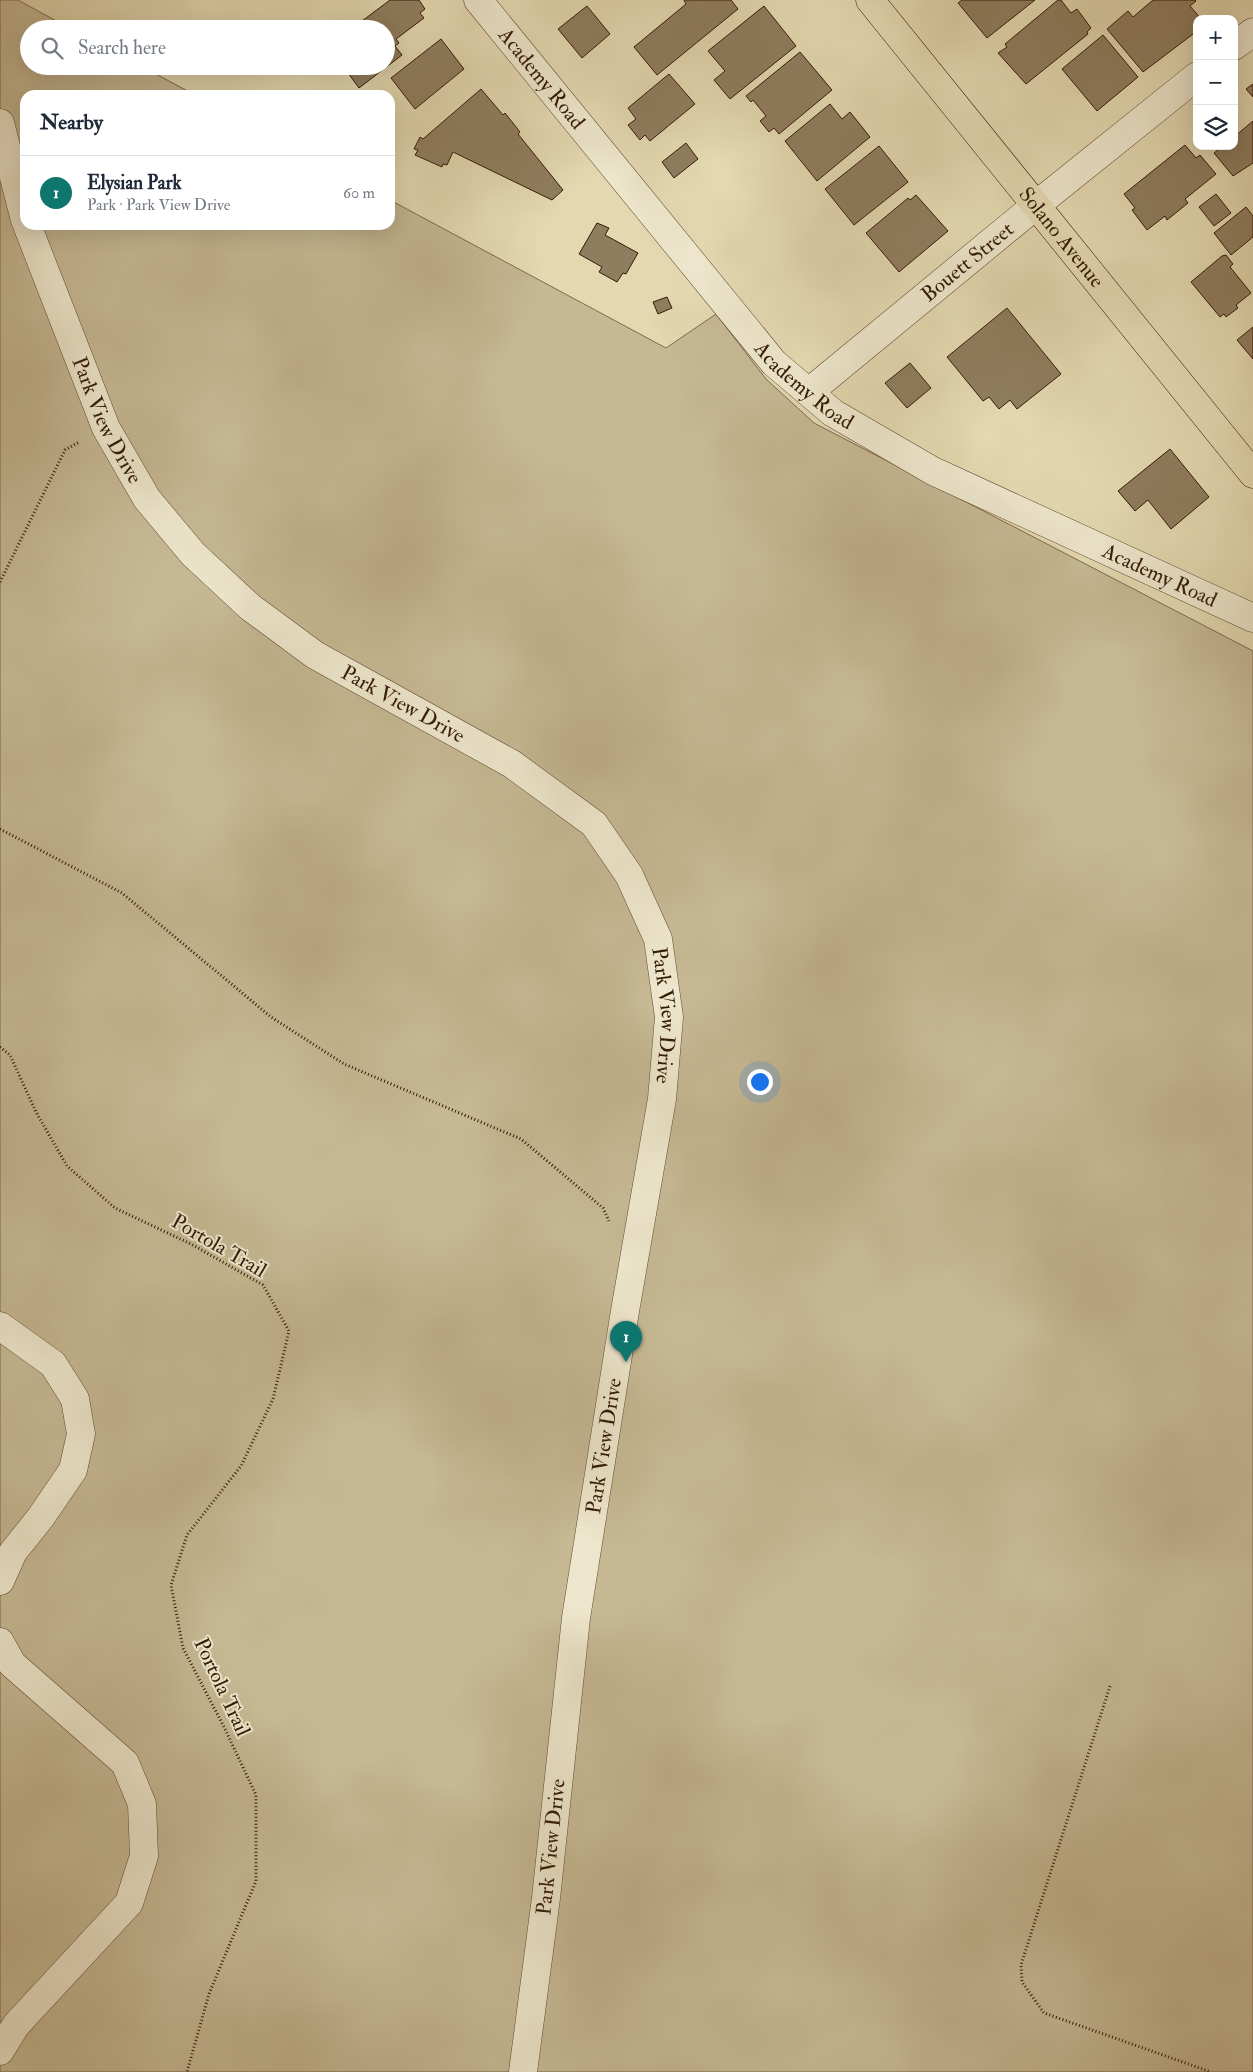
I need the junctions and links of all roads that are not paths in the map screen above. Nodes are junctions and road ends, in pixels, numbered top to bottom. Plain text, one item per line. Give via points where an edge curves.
1 (478, 0) edge
2 (870, 0) edge
3 (1193, 79) edge
4 (0, 122) edge
5 (20, 200) edge
6 (1035, 206) junction
7 (29, 230) edge
8 (809, 392) junction
9 (1253, 474) edge
10 (1253, 618) edge
11 (0, 1326) edge
12 (0, 1581) edge
13 (0, 1642) edge
14 (0, 2051) edge
15 (523, 2072) edge

1 - 8 street, Academy Road via 774,363
2 - 6 main road, Solano Avenue
3 - 6 street, Bouett Street
4 - 5 street
6 - 8 street, Bouett Street
6 - 9 main road, Solano Avenue
7 - 15 street, Park View Drive via 106,428 147,499 193,554 250,607 315,655 512,764 594,824 629,875 658,939 669,1016 662,1099 576,1618 547,1888
8 - 10 street, Academy Road via 833,413 933,471
11 - 12 street via 53,1364 75,1399 81,1434 73,1470 13,1552
13 - 14 street via 12,1664 125,1763 142,1804 144,1856 129,1903 16,2025

